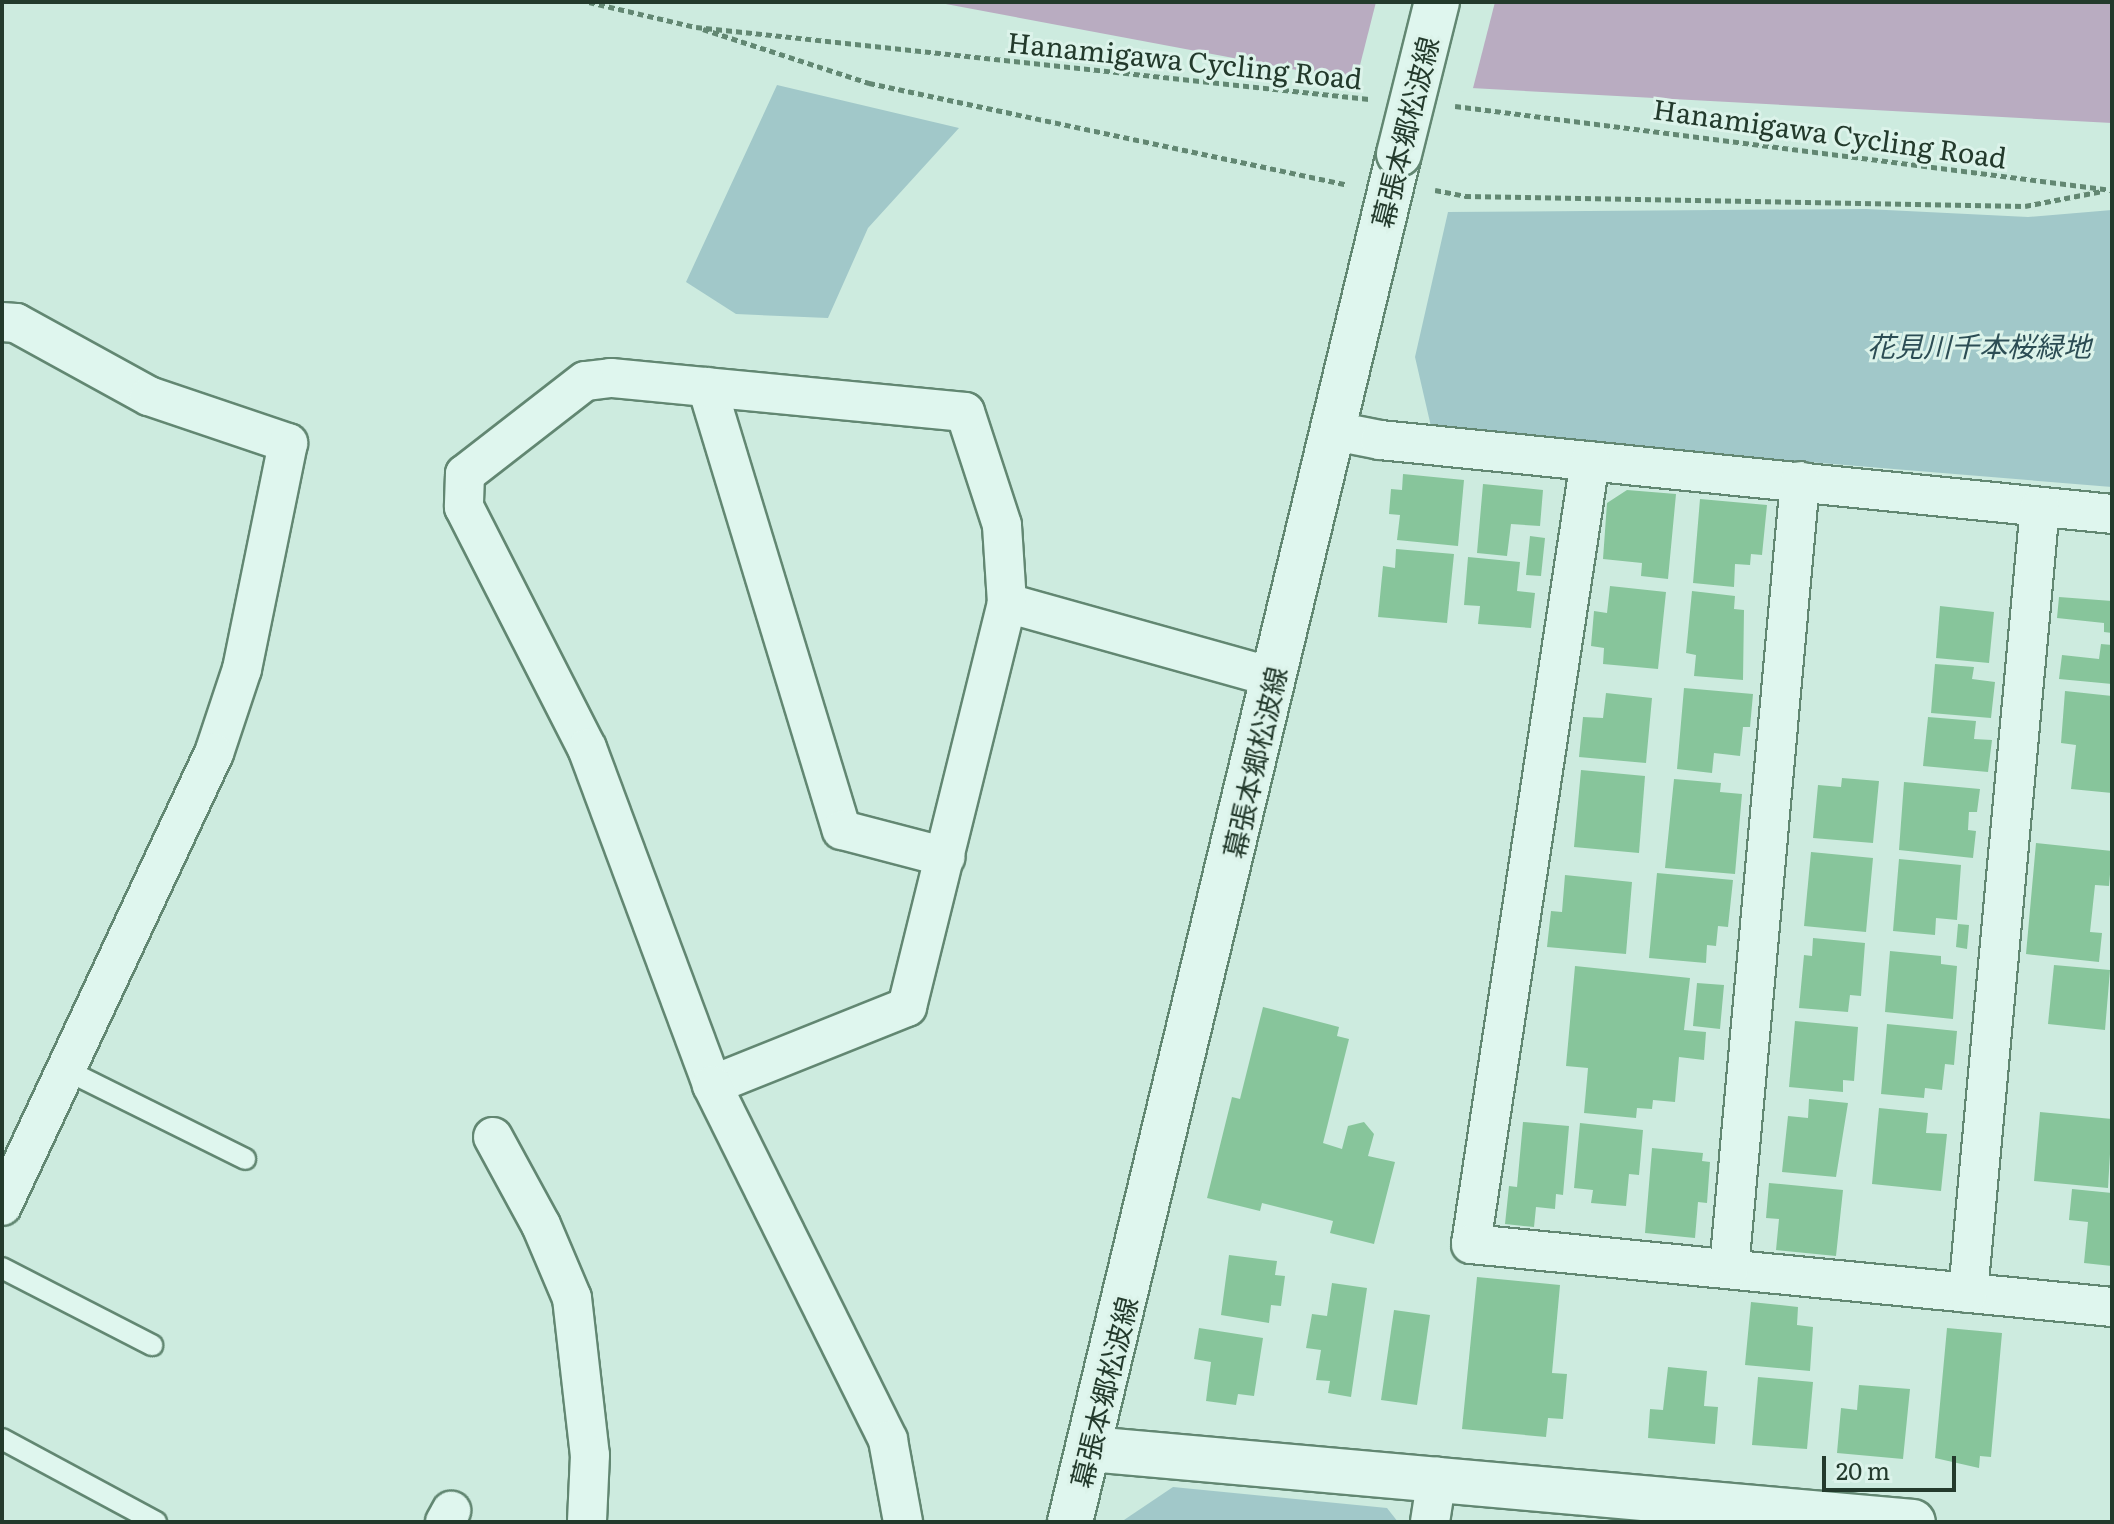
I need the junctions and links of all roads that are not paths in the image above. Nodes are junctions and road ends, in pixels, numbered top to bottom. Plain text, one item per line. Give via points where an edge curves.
1 (1437, 2) edge
2 (2, 322) edge
3 (707, 387) junction
4 (1330, 430) junction
5 (1590, 461) junction
6 (1800, 481) junction
7 (2040, 507) junction
8 (2112, 514) edge
9 (1007, 603) junction
10 (1275, 678) junction
11 (946, 857) junction
12 (66, 1070) junction
13 (712, 1085) junction
14 (493, 1137) dead end
15 (245, 1159) dead end
16 (2, 1206) edge
17 (2, 1268) edge
18 (1729, 1269) junction
19 (1968, 1293) junction
20 (2112, 1307) edge
21 (152, 1345) dead end
22 (2, 1439) edge
23 (1090, 1449) junction
24 (1437, 1477) junction
25 (156, 1522) edge
26 (587, 1522) edge
27 (903, 1522) edge
28 (1070, 1522) edge
29 (1430, 1522) edge
30 (1913, 1522) edge

1 - 4 street, 幕張本郷松波線, bridge
2 - 12 street via 16,323 149,396 288,443 242,669 214,753
3 - 9 street via 965,412 1002,525
3 - 11 street via 842,830
3 - 13 street via 611,378 585,381 465,474 464,507 587,748
4 - 5 street via 1380,440
4 - 10 street, 幕張本郷松波線
5 - 6 street
5 - 18 street via 1471,1244
6 - 7 street
6 - 18 street
7 - 8 street
7 - 19 street
9 - 10 street
9 - 11 street
10 - 23 street, 幕張本郷松波線
11 - 13 street via 907,1007
12 - 15 lane
12 - 16 street
13 - 27 street via 888,1440
14 - 26 street via 541,1225 572,1298 590,1455
17 - 21 lane
18 - 19 street
19 - 20 street
22 - 25 lane
23 - 24 street
23 - 28 street, 幕張本郷松波線
24 - 29 street
24 - 30 street

